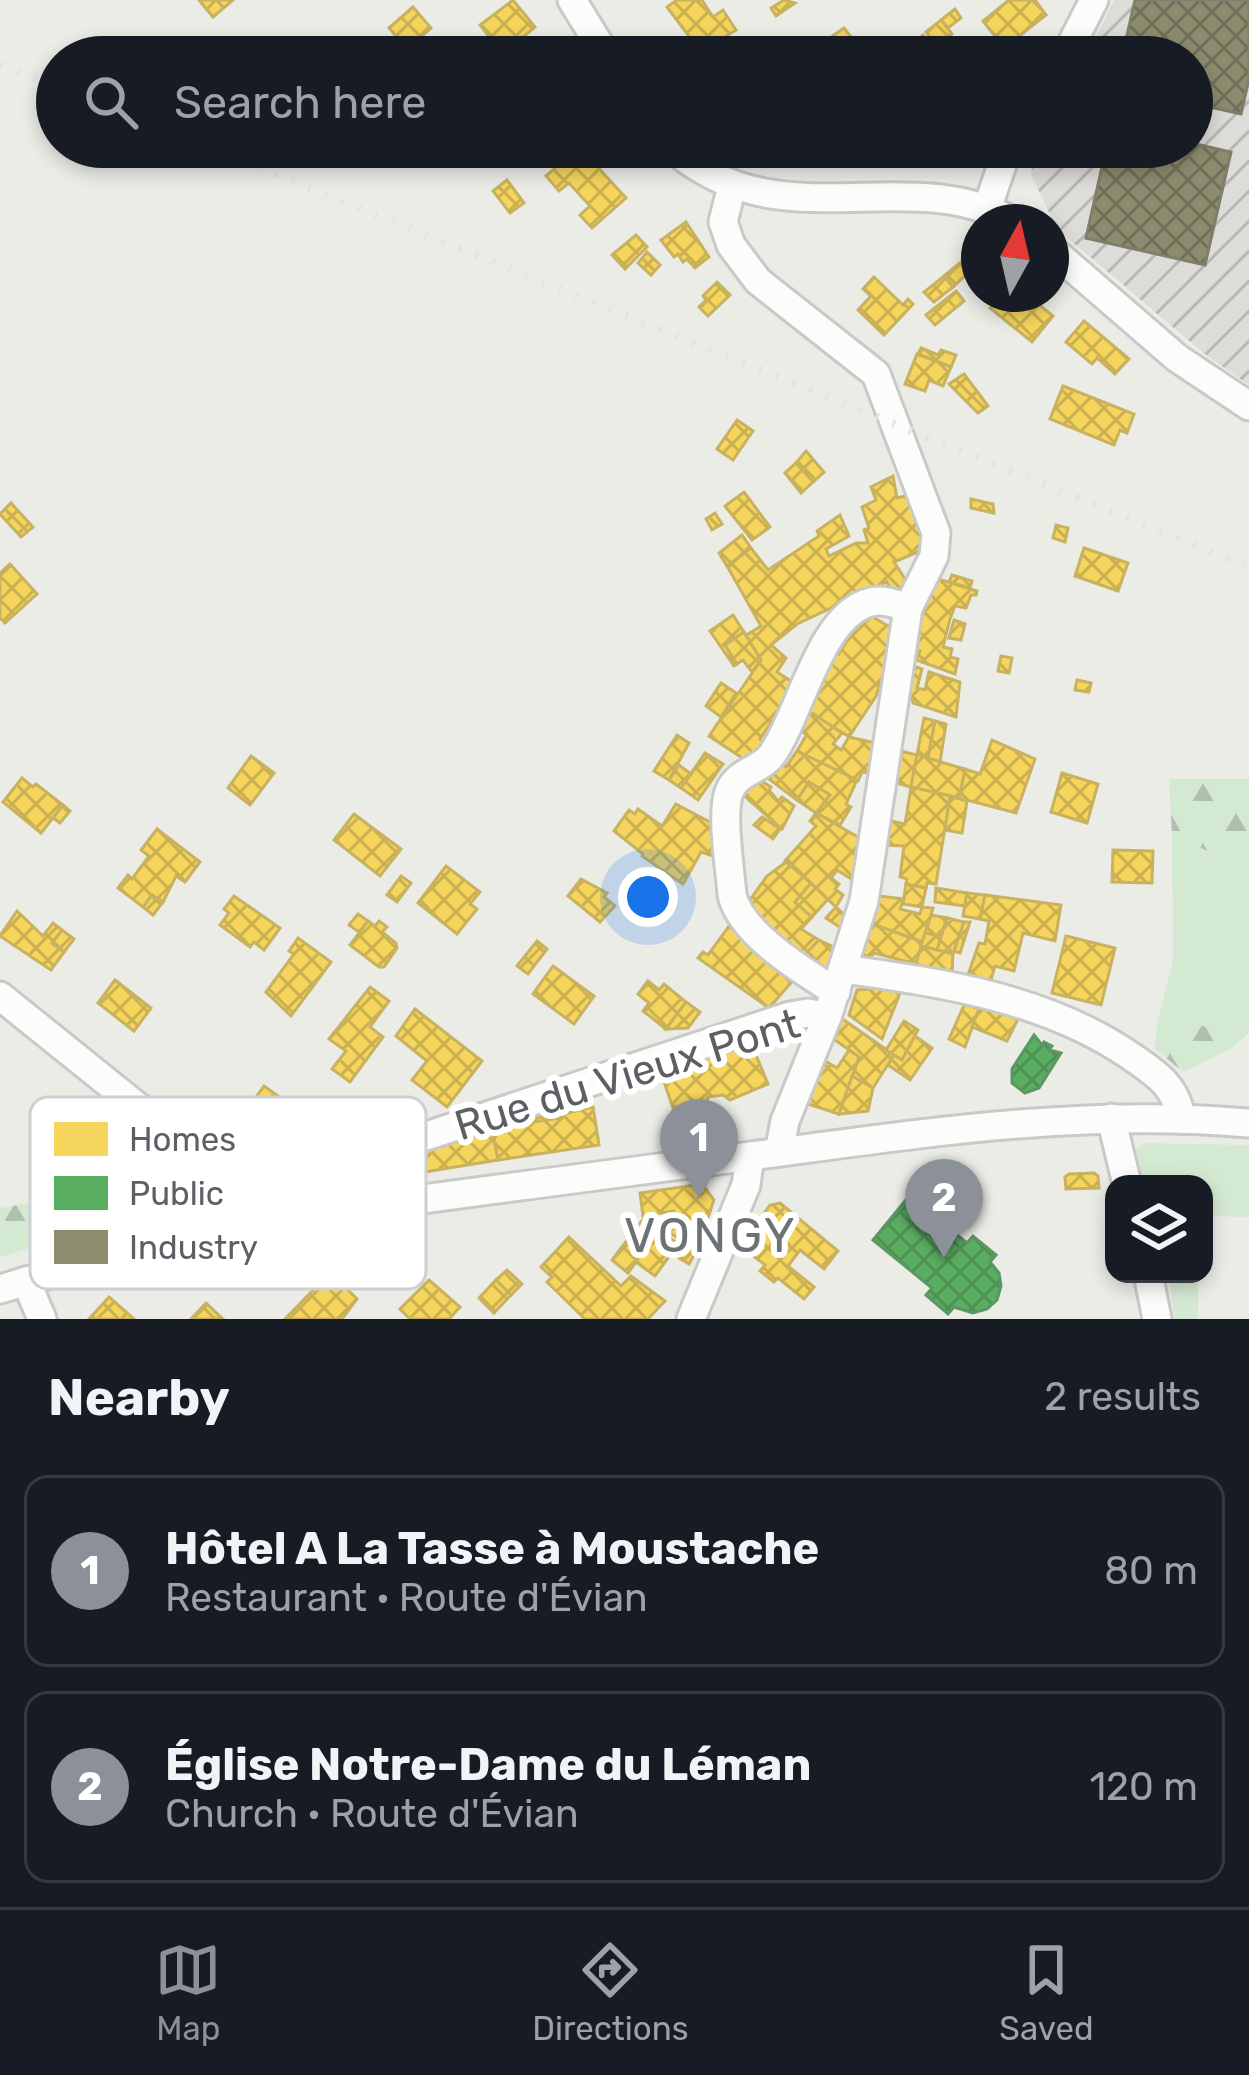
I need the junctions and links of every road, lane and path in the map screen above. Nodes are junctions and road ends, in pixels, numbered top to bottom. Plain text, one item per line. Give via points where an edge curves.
1 (572, 0) edge
2 (1094, 0) edge
3 (594, 36) edge
4 (1076, 36) edge
5 (698, 168) edge
6 (1001, 168) edge
7 (732, 186) junction
8 (963, 204) edge
9 (989, 204) edge
10 (1069, 265) edge
11 (1249, 406) edge
12 (908, 608) junction
13 (835, 993) junction
14 (0, 996) edge
15 (129, 1097) edge
16 (1247, 1115) edge
17 (1112, 1118) junction
18 (1181, 1119) junction
19 (426, 1136) edge
20 (779, 1152) junction
21 (750, 1156) junction
22 (1125, 1175) edge
23 (426, 1201) edge
24 (1150, 1283) edge
25 (13, 1285) edge
26 (42, 1319) edge
27 (691, 1319) edge
28 (1157, 1319) edge

1 - 3 street
2 - 4 street
5 - 7 street
6 - 9 street
7 - 8 street via 784,197
7 - 12 street via 724,230 747,267 869,367 885,391 936,533 934,556
10 - 11 street via 1177,358
12 - 13 street via 869,878
12 - 13 street via 880,601 852,613 817,655 768,760 728,794 737,910
13 - 18 street, Rue du Vieux Pont via 956,987 1076,1022 1168,1084
13 - 19 street, Rue du Vieux Pont via 808,1013
13 - 20 street
14 - 15 street
16 - 18 street
17 - 18 street
17 - 20 street
17 - 22 street
20 - 21 street
21 - 23 street
21 - 27 street via 746,1186
24 - 28 street
25 - 26 street

